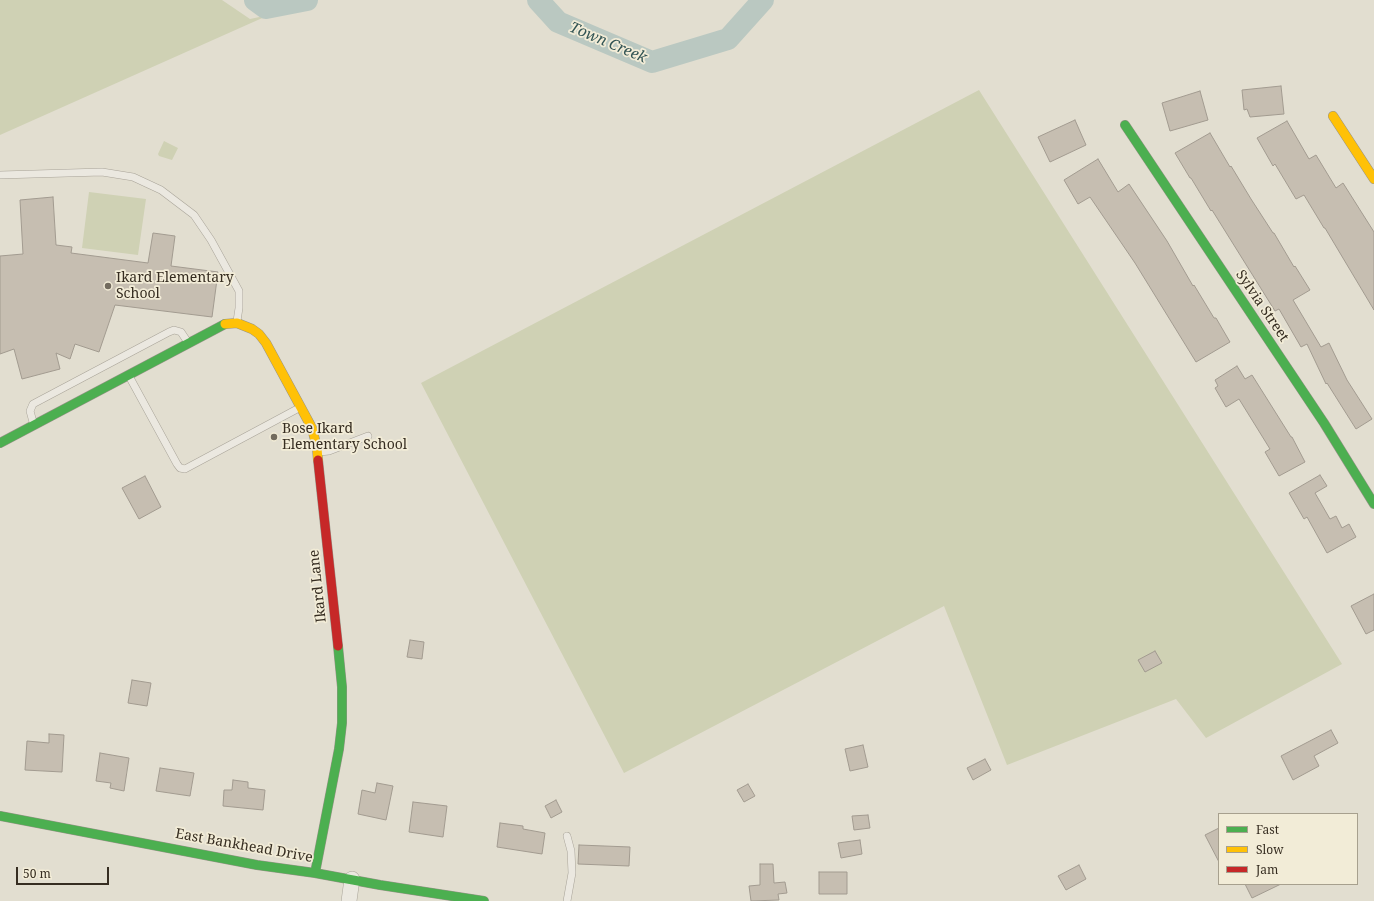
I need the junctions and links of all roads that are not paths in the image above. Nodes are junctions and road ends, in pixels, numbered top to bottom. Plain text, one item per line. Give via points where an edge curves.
1 (1333, 116) dead end
2 (1125, 125) dead end
3 (0, 175) edge
4 (1374, 179) edge
5 (237, 323) junction
6 (189, 343) junction
7 (128, 375) junction
8 (300, 407) junction
9 (34, 425) junction
10 (368, 436) dead end
11 (0, 443) edge
12 (318, 453) junction
13 (1374, 504) edge
14 (0, 816) edge
15 (567, 836) dead end
16 (315, 872) junction
17 (352, 879) junction
18 (348, 901) edge
19 (484, 901) edge
20 (567, 901) edge

1 - 4 street
2 - 13 street, Sylvia Street via 1324,423
3 - 5 lane via 102,172 133,177 161,190 194,215 210,240 238,291
5 - 6 street via 224,324
5 - 8 street, Ikard Lane via 259,334 266,343
6 - 7 street
6 - 9 lane via 181,332 169,332 33,404 30,417
7 - 8 lane via 177,464 185,469
7 - 9 street
8 - 12 street, Ikard Lane via 312,428
9 - 11 street
10 - 12 lane
12 - 16 street, Ikard Lane via 342,687 342,723
14 - 16 street, East Bankhead Drive via 257,865
15 - 20 lane via 572,873
16 - 17 street, East Bankhead Drive
17 - 18 street
17 - 19 street, East Bankhead Drive

